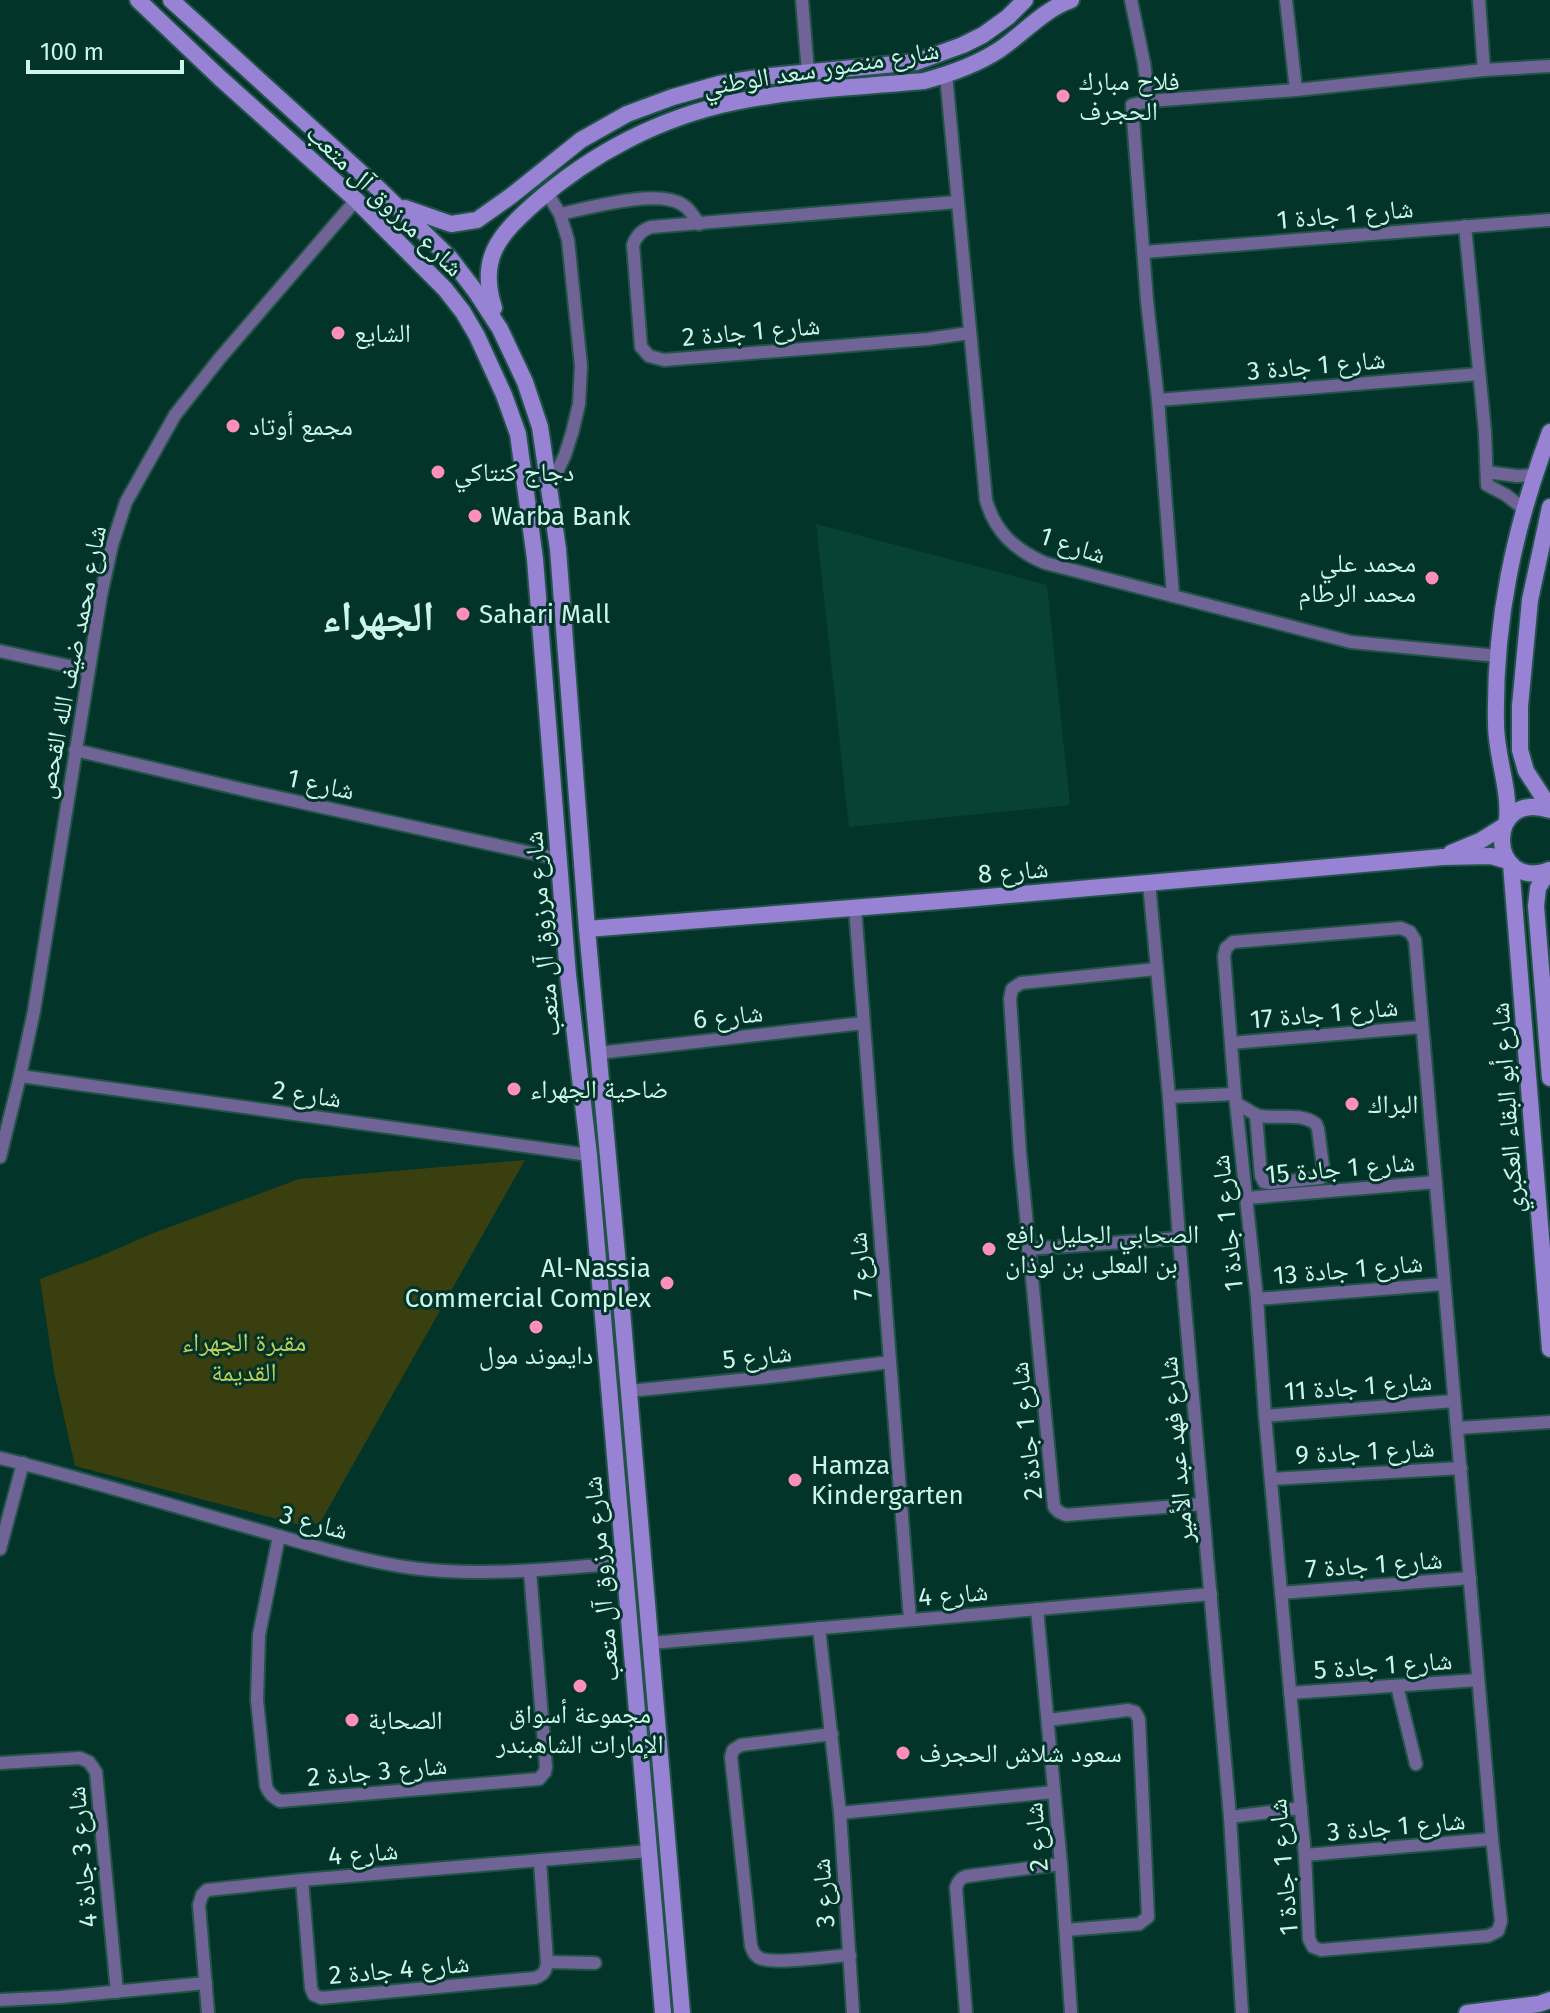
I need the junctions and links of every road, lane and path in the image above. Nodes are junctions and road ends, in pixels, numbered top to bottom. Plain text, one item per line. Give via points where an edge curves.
1 (138, 0) edge
2 (171, 0) edge
3 (802, 0) edge
4 (1025, 0) edge
5 (1071, 0) edge
6 (1131, 0) edge
7 (1286, 0) edge
8 (1479, 0) edge
9 (1550, 66) edge
10 (1484, 70) junction
11 (808, 72) junction
12 (946, 75) junction
13 (1296, 90) junction
14 (1149, 101) junction
15 (381, 191) junction
16 (547, 193) junction
17 (511, 196) junction
18 (356, 200) junction
19 (957, 202) junction
20 (526, 212) junction
21 (560, 214) junction
22 (1550, 220) edge
23 (699, 224) junction
24 (1465, 226) junction
25 (1144, 252) junction
26 (500, 329) junction
27 (969, 333) junction
28 (1479, 374) junction
29 (1158, 400) junction
30 (1550, 432) edge
31 (1487, 472) junction
32 (1534, 475) junction
33 (550, 487) junction
34 (1550, 507) edge
35 (1524, 509) junction
36 (1173, 596) junction
37 (0, 651) edge
38 (1498, 656) junction
39 (87, 670) junction
40 (75, 750) junction
41 (1550, 809) edge
42 (1505, 823) junction
43 (1443, 857) junction
44 (559, 859) junction
45 (1510, 862) junction
46 (1550, 870) edge
47 (1149, 883) junction
48 (855, 908) junction
49 (587, 929) junction
50 (1156, 969) junction
51 (863, 1023) junction
52 (1421, 1027) junction
53 (1231, 1043) junction
54 (598, 1053) junction
55 (20, 1076) junction
56 (1550, 1078) edge
57 (1169, 1097) junction
58 (1236, 1099) junction
59 (1256, 1116) junction
60 (589, 1155) junction
61 (0, 1157) edge
62 (1436, 1182) junction
63 (1543, 1184) edge
64 (1247, 1198) junction
65 (1179, 1238) junction
66 (1028, 1249) junction
67 (598, 1255) junction
68 (617, 1255) junction
69 (1444, 1284) junction
70 (600, 1286) junction
71 (620, 1287) junction
72 (1257, 1299) junction
73 (1550, 1349) edge
74 (890, 1362) junction
75 (629, 1391) junction
76 (1454, 1401) junction
77 (1265, 1416) junction
78 (1550, 1422) edge
79 (1458, 1428) junction
80 (0, 1458) edge
81 (23, 1463) junction
82 (1461, 1468) junction
83 (1271, 1479) junction
84 (1202, 1504) junction
85 (279, 1536) junction
86 (0, 1549) edge
87 (624, 1563) junction
88 (530, 1571) junction
89 (1470, 1578) junction
90 (1281, 1593) junction
91 (1211, 1594) junction
92 (1037, 1609) junction
93 (910, 1620) junction
94 (819, 1628) junction
95 (651, 1643) junction
96 (653, 1674) junction
97 (634, 1675) junction
98 (1478, 1680) junction
99 (1397, 1686) junction
100 (1290, 1693) junction
101 (636, 1706) junction
102 (656, 1707) junction
103 (1048, 1720) junction
104 (832, 1734) junction
105 (0, 1763) edge
106 (1416, 1764) dead end
107 (1054, 1792) junction
108 (1301, 1808) junction
109 (840, 1813) junction
110 (1230, 1817) junction
111 (1492, 1839) junction
112 (649, 1851) junction
113 (1305, 1855) junction
114 (540, 1861) junction
115 (1061, 1864) junction
116 (302, 1880) junction
117 (1066, 1930) junction
118 (850, 1955) junction
119 (547, 1962) junction
120 (595, 1963) dead end
121 (206, 1983) junction
122 (117, 1992) junction
123 (0, 2000) edge
124 (1550, 2000) edge
125 (208, 2013) edge
126 (663, 2013) edge
127 (682, 2013) edge
128 (853, 2013) edge
129 (966, 2013) edge
130 (1071, 2013) edge
131 (1242, 2013) edge
132 (1467, 2013) edge

1 - 18 main road, شارع مرزوق آل متعب
2 - 15 main road, شارع مرزوق آل متعب
3 - 11 street
4 - 11 main road, شارع منصور سعد الوطني via 983,35 916,62
5 - 12 main road, شارع منصور سعد الوطني via 1046,12 998,51
6 - 14 street
7 - 13 street
8 - 10 street
9 - 10 street
10 - 13 street
11 - 17 main road, شارع منصور سعد الوطني via 719,84 627,114 581,140
12 - 16 main road, شارع منصور سعد الوطني via 785,94 684,115 598,156
12 - 19 street, شارع 1
13 - 14 street
14 - 25 street via 1132,106
15 - 17 main road, شارع منصور سعد الوطني via 407,209 451,224 477,220
15 - 26 main road, شارع مرزوق آل متعب via 450,258
16 - 20 main road, شارع منصور سعد الوطني
16 - 21 street
17 - 20 main road via 512,207
18 - 39 street, شارع محمد ضيف الله القحص via 211,369 148,460 112,545
18 - 44 main road, شارع مرزوق آل متعب via 463,312 518,434 535,559
19 - 23 street, شارع 1 جادة 2
19 - 27 street, شارع 1
20 - 26 main road, شارع منصور سعد الوطني via 506,232 489,263 489,293
21 - 23 street via 653,197 682,204
21 - 33 street via 568,240 581,366 572,433
22 - 24 street, شارع 1 جادة 1
23 - 27 street, شارع 1 جادة 2 via 651,227 637,235 633,245 641,347 654,358
24 - 25 street, شارع 1 جادة 1
24 - 28 street
25 - 29 street
26 - 33 main road, شارع مرزوق آل متعب via 540,427
27 - 36 street, شارع 1 via 986,500 1003,535 1045,563
28 - 29 street, شارع 1 جادة 3
28 - 31 street
29 - 36 street
30 - 32 main road
31 - 32 street
31 - 35 street via 1487,485
32 - 35 main road
33 - 49 main road, شارع مرزوق آل متعب
34 - 41 main road via 1530,600 1520,750 1526,771
35 - 38 main road via 1505,590
36 - 38 street, شارع 1 via 1351,642
37 - 39 street
38 - 42 main road via 1496,733 1508,806
39 - 40 street, شارع محمد ضيف الله القحص
40 - 44 street, شارع 1
40 - 55 street, شارع محمد ضيف الله القحص
41 - 42 main road, شارع 8 via 1520,810
42 - 43 main road, شارع 8
42 - 45 main road, شارع أبو البقاء العكبري via 1501,844
43 - 45 main road, شارع 8 via 1491,856
43 - 47 main road, شارع 8
44 - 60 main road, شارع مرزوق آل متعب
45 - 46 main road, شارع 8 via 1532,874
45 - 63 main road, شارع أبو البقاء العكبري
46 - 56 main road, شارع أبو البقاء العكبري via 1538,888 1536,906
47 - 48 main road, شارع 8
47 - 50 street, شارع فهد عبد الأمير
48 - 49 main road, شارع 8
48 - 51 street, شارع 7
49 - 54 main road, شارع مرزوق آل متعب
50 - 57 street, شارع فهد عبد الأمير
50 - 66 street, شارع 1 جادة 2 via 1021,983 1012,989
51 - 54 street, شارع 6
51 - 74 street, شارع 7
52 - 53 street, شارع 1 جادة 17
52 - 53 street, شارع 1 جادة 1 via 1415,940 1410,932 1401,928 1233,942 1224,956
52 - 62 street, شارع 1 جادة 1
53 - 58 street, شارع 1 جادة 1
54 - 68 main road, شارع مرزوق آل متعب
55 - 60 street, شارع 2
55 - 61 street, شارع محمد ضيف الله القحص
57 - 58 street
57 - 65 street, شارع فهد عبد الأمير
58 - 59 street
58 - 64 street, شارع 1 جادة 1
59 - 59 street via 1306,1118 1316,1124 1321,1178 1264,1182
60 - 67 main road, شارع مرزوق آل متعب
62 - 64 street, شارع 1 جادة 15
62 - 69 street, شارع 1 جادة 1
63 - 73 main road, شارع أبو البقاء العكبري
64 - 72 street, شارع 1 جادة 1
65 - 66 street
65 - 84 street, شارع فهد عبد الأمير
66 - 84 street, شارع 1 جادة 2 via 1056,1510 1066,1515
67 - 68 main road via 605,1260
67 - 70 main road, شارع مرزوق آل متعب
68 - 71 main road, شارع مرزوق آل متعب
69 - 72 street, شارع 1 جادة 13
69 - 76 street, شارع 1 جادة 1
70 - 71 main road via 613,1281
70 - 87 main road, شارع مرزوق آل متعب
71 - 75 main road, شارع مرزوق آل متعب
72 - 77 street, شارع 1 جادة 1
74 - 75 street, شارع 5
74 - 93 street, شارع 7
75 - 95 main road, شارع مرزوق آل متعب
76 - 77 street, شارع 1 جادة 11
76 - 79 street, شارع 1 جادة 1
77 - 83 street, شارع 1 جادة 1
78 - 79 street
79 - 82 street, شارع 1 جادة 1
80 - 81 street, شارع 3
81 - 85 street, شارع 3
81 - 86 street
82 - 83 street, شارع 1 جادة 9
82 - 89 street, شارع 1 جادة 1
83 - 90 street, شارع 1 جادة 1
84 - 91 street, شارع فهد عبد الأمير
85 - 88 street, شارع 3 via 414,1568
85 - 88 street, شارع 3 جادة 2 via 259,1635 257,1682 266,1786 280,1801 539,1779 546,1767
87 - 88 street, شارع 3
87 - 97 main road, شارع مرزوق آل متعب
89 - 90 street, شارع 1 جادة 7
89 - 98 street, شارع 1 جادة 1
90 - 100 street, شارع 1 جادة 1
91 - 92 street, شارع 4
91 - 110 street, شارع فهد عبد الأمير
92 - 93 street, شارع 4
92 - 103 street, شارع 2
93 - 94 street, شارع 4
94 - 95 street, شارع 4
94 - 104 street, شارع 3
95 - 96 main road, شارع مرزوق آل متعب
96 - 97 main road via 646,1680
96 - 102 main road, شارع مرزوق آل متعب
97 - 101 main road, شارع مرزوق آل متعب
98 - 99 street, شارع 1 جادة 5
98 - 111 street, شارع 1 جادة 1
99 - 100 street, شارع 1 جادة 5
99 - 106 street
100 - 108 street, شارع 1 جادة 1
101 - 102 main road via 649,1702
101 - 112 main road, شارع مرزوق آل متعب
102 - 127 main road, شارع مرزوق آل متعب
103 - 107 street, شارع 2
103 - 117 street via 1128,1710 1139,1719 1148,1917 1139,1924
104 - 109 street, شارع 3
104 - 118 street via 741,1745 731,1757 753,1952 770,1962
105 - 122 street, شارع 3 جادة 4 via 80,1758 96,1772
107 - 109 street
107 - 115 street, شارع 2
108 - 110 street
108 - 113 street, شارع 1 جادة 1
109 - 118 street, شارع 3
110 - 131 street, شارع فهد عبد الأمير
111 - 113 street, شارع 1 جادة 3
111 - 113 street, شارع 1 جادة 1 via 1501,1921 1498,1931 1488,1936 1316,1949 1309,1939
112 - 114 street, شارع 4
112 - 126 main road, شارع مرزوق آل متعب
114 - 116 street, شارع 4
114 - 119 street
115 - 117 street, شارع 2
115 - 129 street via 968,1876 958,1883
116 - 119 street, شارع 4 جادة 2 via 311,1988 317,1998 535,1978
116 - 121 street, شارع 4 via 207,1890 202,1895
117 - 130 street, شارع 2
118 - 128 street, شارع 3
119 - 120 street
121 - 122 street
121 - 125 street, شارع 4
122 - 123 street
124 - 132 main road

